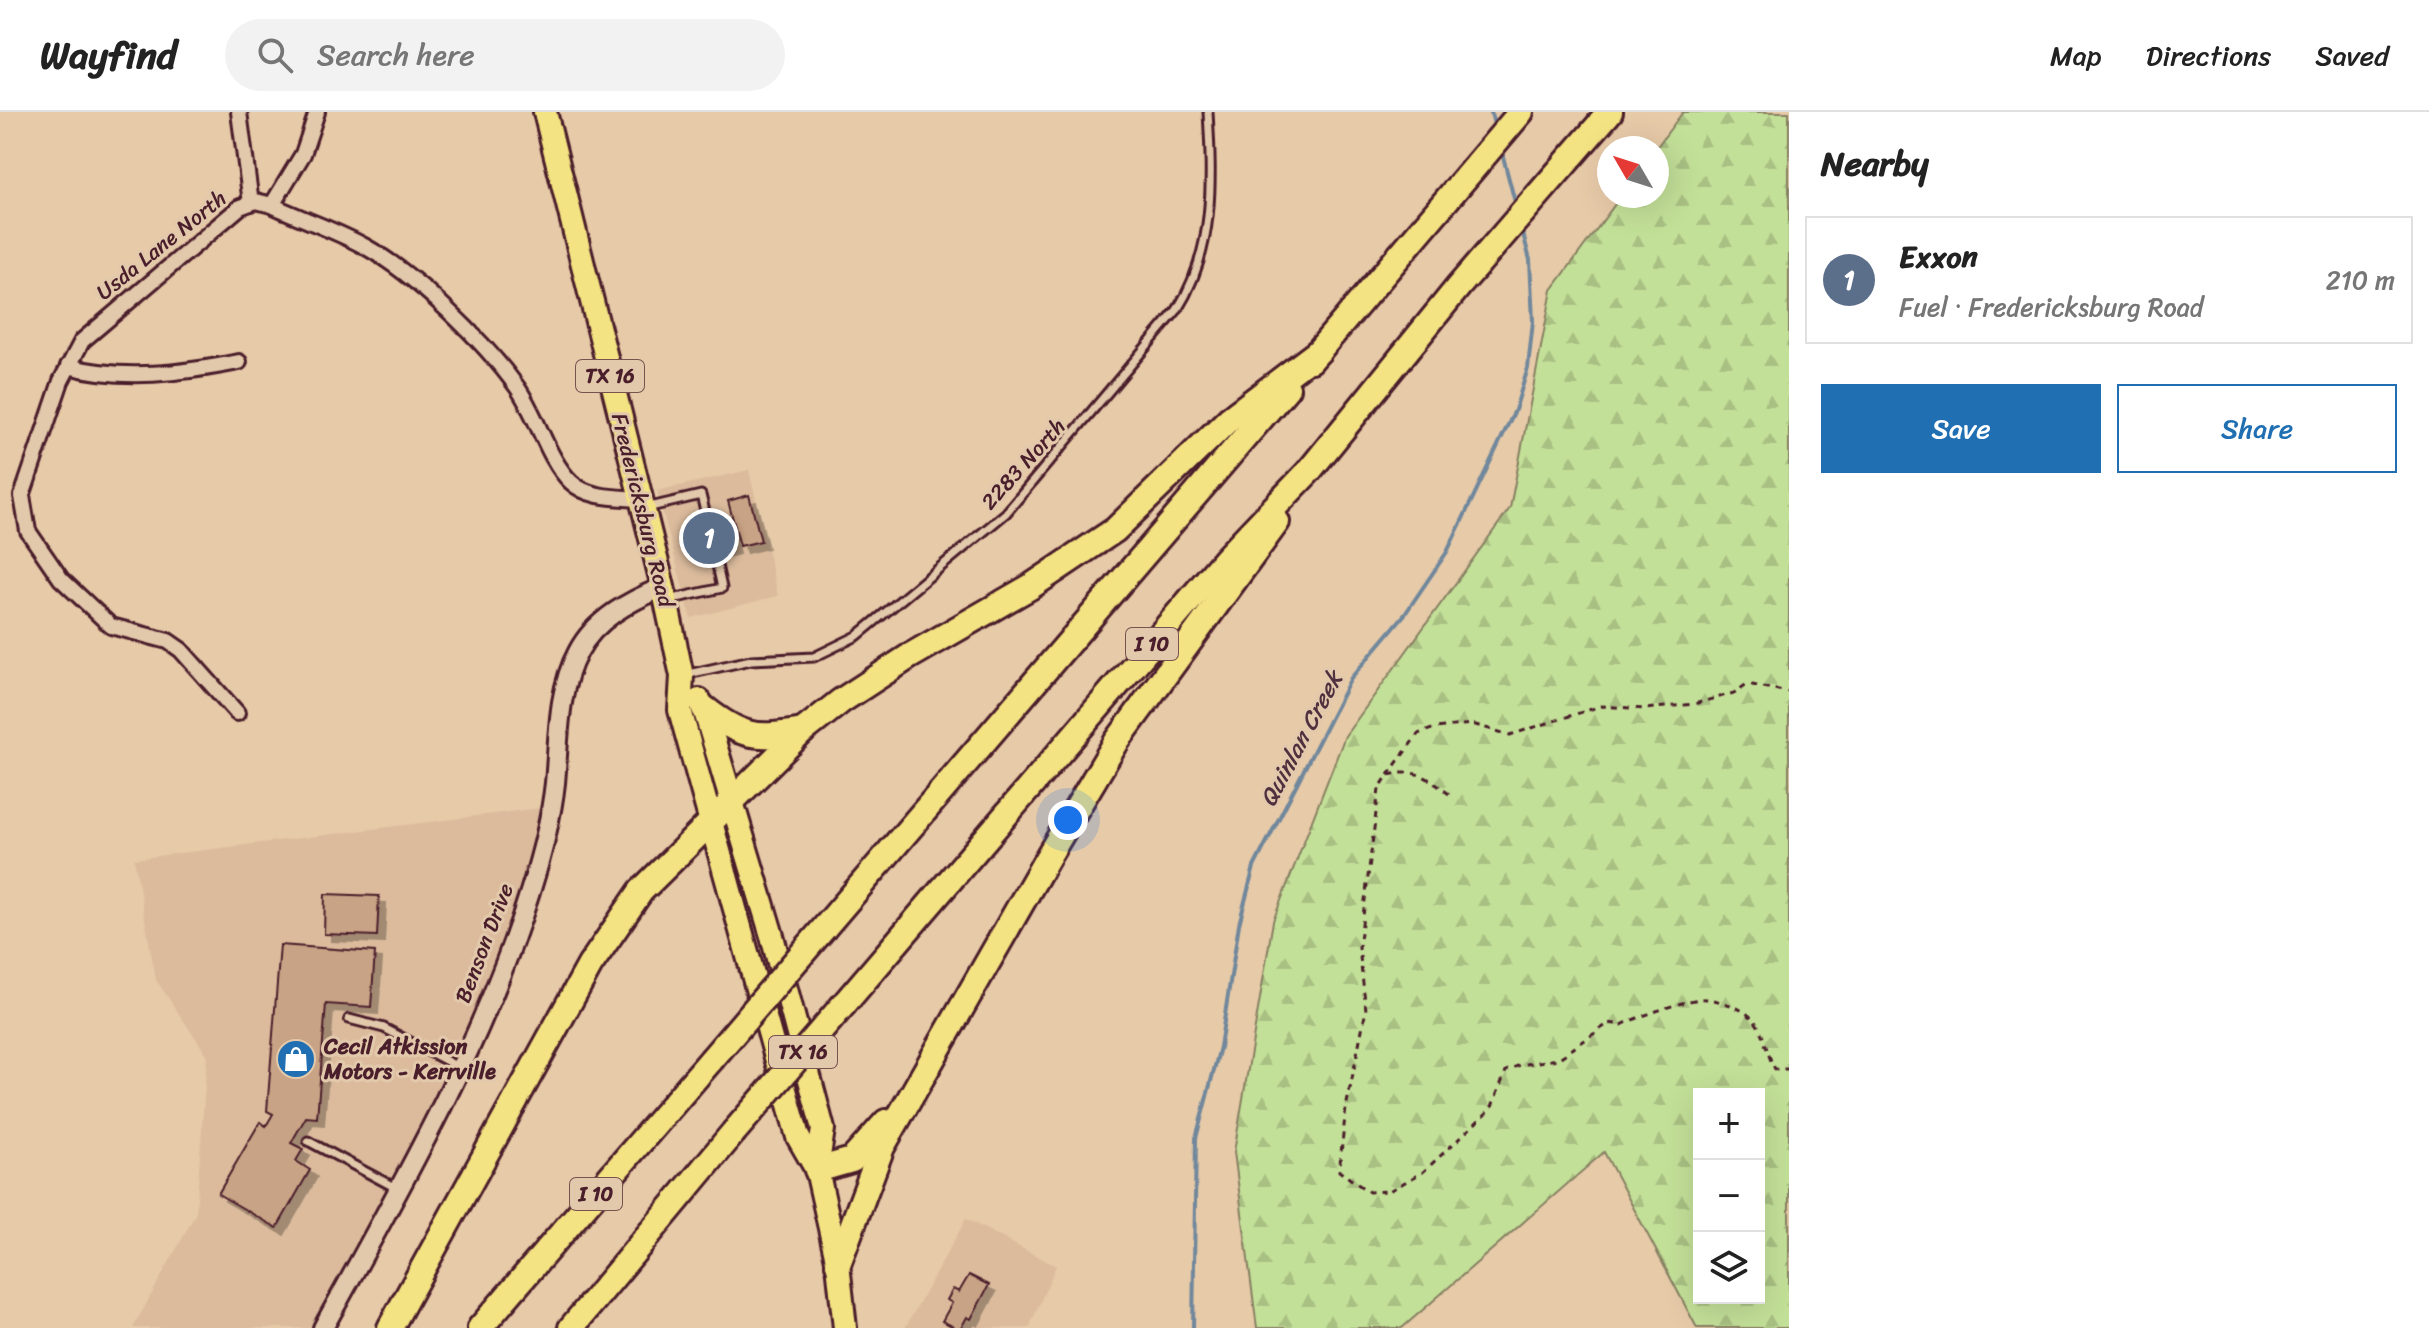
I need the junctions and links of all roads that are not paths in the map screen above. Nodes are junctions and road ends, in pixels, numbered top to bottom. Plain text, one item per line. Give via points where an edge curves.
1 (239, 112) edge
2 (317, 112) edge
3 (545, 112) edge
4 (1208, 112) edge
5 (1521, 112) edge
6 (1610, 112) edge
7 (251, 203) junction
8 (272, 205) junction
9 (1319, 351) junction
10 (239, 362) dead end
11 (68, 366) junction
12 (1309, 471) junction
13 (642, 504) junction
14 (708, 524) dead end
15 (714, 552) dead end
16 (664, 593) junction
17 (682, 676) junction
18 (704, 708) junction
19 (237, 713) dead end
20 (803, 731) junction
21 (730, 803) junction
22 (708, 822) junction
23 (349, 1019) dead end
24 (460, 1068) junction
25 (909, 1096) junction
26 (308, 1141) dead end
27 (817, 1170) junction
28 (399, 1190) junction
29 (838, 1264) junction
30 (323, 1328) edge
31 (390, 1328) edge
32 (480, 1328) edge
33 (571, 1328) edge
34 (845, 1328) edge

1 - 7 street
2 - 8 street via 303,154
3 - 13 main road, Fredericksburg Road / TX 16
4 - 17 lane, 2283 North via 1210,201 1193,285 1006,513 857,636 814,657 751,660
5 - 9 highway, I 10
6 - 12 highway, I 10
7 - 8 street, Usda Lane North
7 - 11 street, Usda Lane North via 97,325
8 - 13 street, Usda Lane North via 371,250 449,314 518,389 573,485
9 - 20 highway via 1229,419 1115,530 1030,587 910,656
9 - 32 highway, I 10, bridge
10 - 11 street via 167,374
11 - 19 street, Usda Lane North via 26,478 23,514 28,531 61,579 101,619 168,641
12 - 25 highway via 1270,534 1117,741
12 - 33 highway, I 10, bridge via 1225,559
13 - 14 lane via 701,495
13 - 16 main road, Fredericksburg Road / TX 16
15 - 16 lane via 722,588
16 - 17 main road, Fredericksburg Road / TX 16
16 - 24 street, Benson Drive via 619,608 578,650 566,680 549,825 539,863
17 - 18 main road, Fredericksburg Road / TX 16
17 - 22 main road, Fredericksburg Road / TX 16 via 680,710
18 - 20 highway via 730,728 755,737
18 - 21 main road, Fredericksburg Road / TX 16
20 - 21 highway
21 - 22 highway
21 - 27 main road, Fredericksburg Road / TX 16 via 823,1129
22 - 27 main road, Fredericksburg Road / TX 16 via 798,1137
22 - 31 highway via 641,891 608,934
23 - 24 lane via 384,1028
24 - 28 street, Benson Drive
25 - 27 highway via 852,1160
25 - 29 highway via 882,1147
26 - 28 lane
27 - 29 main road, Fredericksburg Road / TX 16
28 - 30 street, Benson Drive
29 - 34 main road, Fredericksburg Road / TX 16

